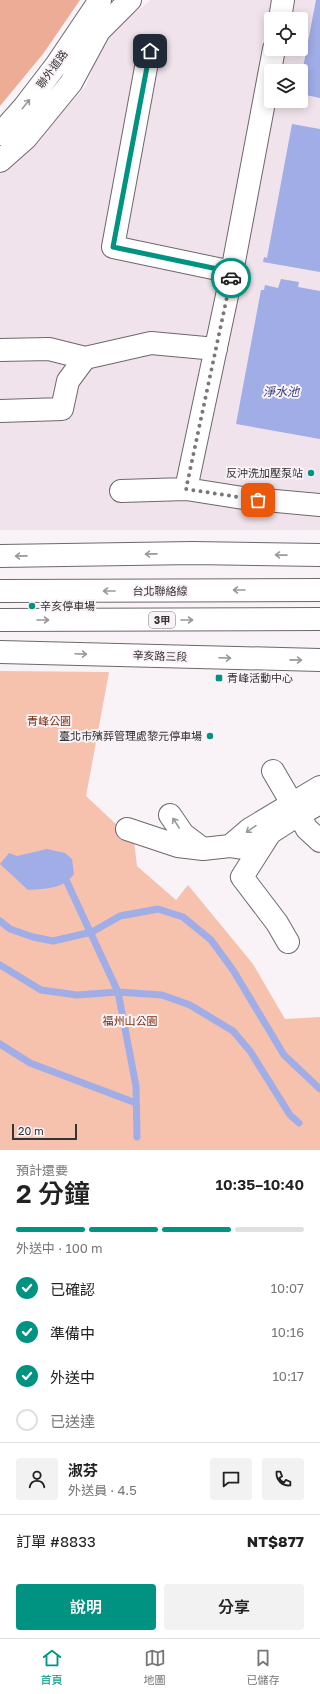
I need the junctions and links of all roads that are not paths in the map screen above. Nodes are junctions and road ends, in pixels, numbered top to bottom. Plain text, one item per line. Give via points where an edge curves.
1 (100, 0) edge
2 (130, 0) edge
3 (283, 0) edge
4 (281, 12) edge
5 (150, 51) dead end
6 (273, 56) edge
7 (0, 134) edge
8 (0, 160) edge
9 (232, 272) junction
10 (216, 348) junction
11 (0, 350) edge
12 (86, 358) junction
13 (0, 411) edge
14 (186, 489) junction
15 (121, 492) dead end
16 (320, 505) edge
17 (320, 555) edge
18 (0, 556) edge
19 (320, 590) edge
20 (4, 591) edge
21 (320, 619) edge
22 (2, 620) edge
23 (0, 652) edge
24 (320, 660) edge
25 (273, 771) dead end
26 (320, 787) edge
27 (320, 803) edge
28 (295, 809) junction
29 (170, 815) dead end
30 (126, 829) dead end
31 (320, 841) edge
32 (230, 846) junction
33 (203, 849) junction
34 (258, 850) junction
35 (288, 942) dead end

7 -> 1 main road, 聯外道路 via 57,64
2 - 8 main road via 99,31 71,83 26,138
3 - 4 main road
5 - 9 main road via 113,247
6 - 9 main road
9 - 10 main road
10 - 12 main road via 151,343
10 - 14 main road
11 - 12 main road via 49,349
12 - 13 main road via 68,381 62,409
14 - 15 main road
14 - 16 main road via 243,498
17 -> 18 main road via 193,553
19 -> 20 main road, 台北聯絡線
22 -> 21 main road, 3甲
23 -> 24 main road, 辛亥路三段
25 - 28 main road
26 - 28 main road
27 - 28 main road
28 - 31 main road via 307,829
28 -> 32 main road via 250,829
28 - 34 main road via 270,833
33 -> 29 main road via 183,834
30 - 33 main road via 178,846
32 - 33 main road
32 - 34 main road
34 - 35 main road via 242,877 278,923

